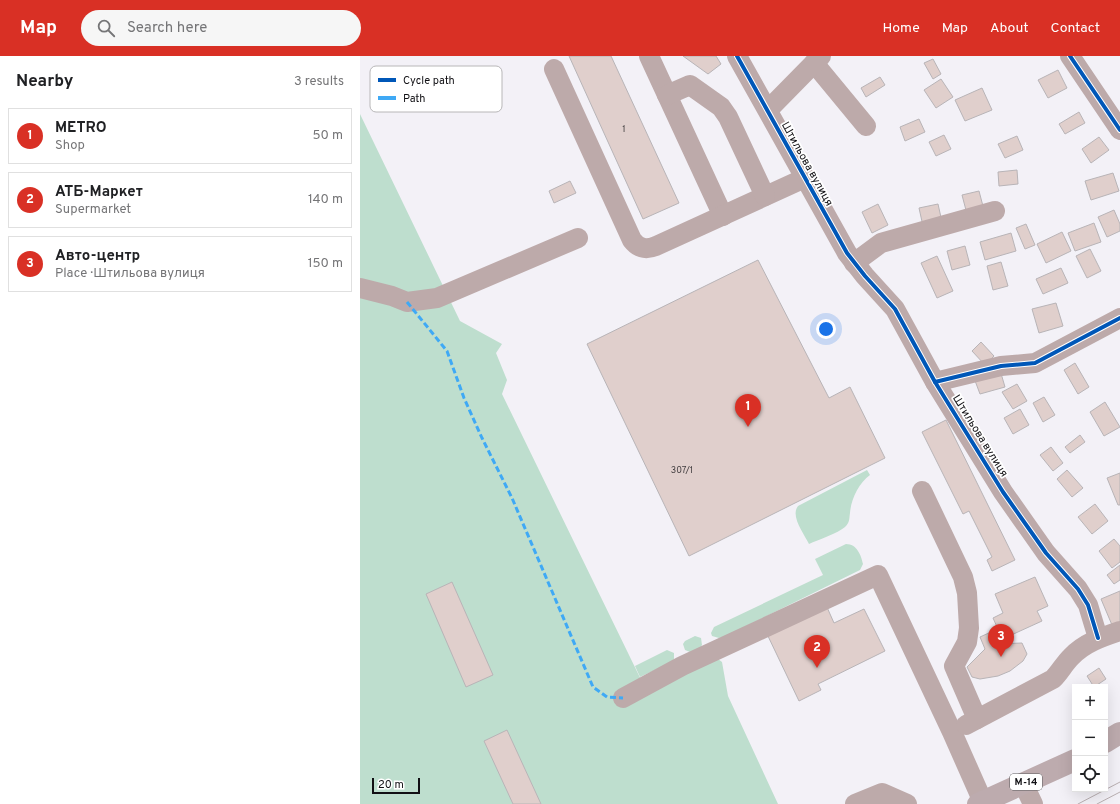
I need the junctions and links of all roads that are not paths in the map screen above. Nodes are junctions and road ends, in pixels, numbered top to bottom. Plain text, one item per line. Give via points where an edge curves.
1 (648, 56) edge
2 (737, 56) edge
3 (1070, 56) edge
4 (817, 59) edge
5 (554, 69) dead end
6 (667, 95) junction
7 (768, 110) junction
8 (866, 126) dead end
9 (1120, 130) edge
10 (805, 178) junction
11 (765, 196) junction
12 (995, 212) dead end
13 (723, 216) junction
14 (578, 238) dead end
15 (854, 263) junction
16 (360, 288) edge
17 (1120, 318) edge
18 (935, 382) junction
19 (922, 490) dead end
20 (1120, 631) edge
21 (1098, 638) junction
22 (623, 698) dead end
23 (977, 719) junction
24 (952, 732) junction
25 (1120, 733) edge
26 (1108, 740) edge
27 (1072, 761) edge
28 (1023, 783) junction
29 (980, 803) edge
30 (855, 804) edge
31 (907, 804) edge
32 (1033, 804) edge

1 - 6 street
2 - 7 street, Штильова вулиця
3 - 9 street
4 - 7 street
4 - 8 street
5 - 13 street via 632,240 637,245 642,248 656,246
6 - 11 street via 690,85 721,107
6 - 13 street
7 - 10 street, Штильова вулиця
10 - 11 street
10 - 15 street, Штильова вулиця
11 - 13 street
12 - 15 street via 881,243
14 - 16 street via 437,298 407,302
15 - 18 street, Штильова вулиця via 895,309
17 - 18 street via 1035,363 1001,366
18 - 21 street, Штильова вулиця via 1003,492 1046,552 1078,589 1088,605
19 - 23 street via 963,577 969,628 967,642 954,666
20 - 21 street
21 - 23 street via 1082,646 1053,679
22 - 24 street via 682,666 878,575
23 - 24 street
24 - 29 street
25 - 26 main road
27 - 28 main road, М-14
28 - 29 main road, М-14
28 - 32 street
30 - 31 street via 882,794

